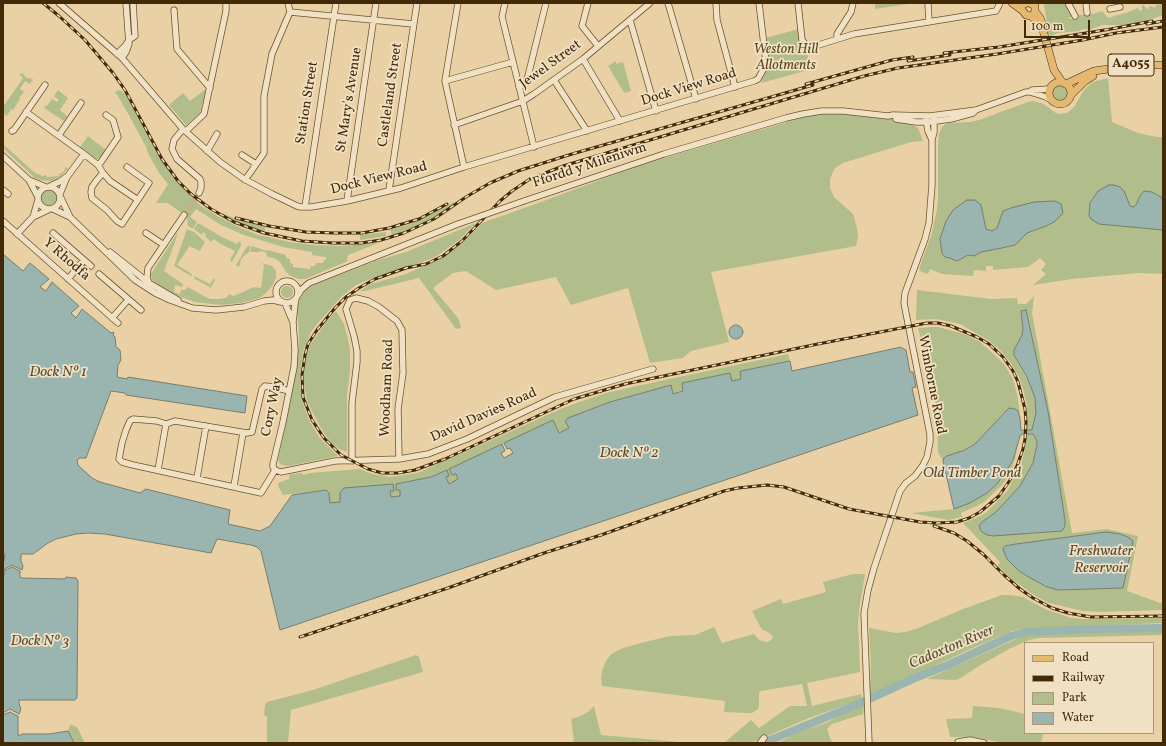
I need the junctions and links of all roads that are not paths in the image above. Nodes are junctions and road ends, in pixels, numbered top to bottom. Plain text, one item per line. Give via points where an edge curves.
1 (59, 3) edge
2 (126, 3) edge
3 (133, 3) edge
4 (226, 3) edge
5 (288, 3) edge
6 (336, 3) edge
7 (376, 3) edge
8 (417, 3) edge
9 (458, 3) edge
10 (505, 3) edge
11 (546, 3) edge
12 (588, 3) edge
13 (650, 3) edge
14 (668, 3) edge
15 (716, 3) edge
16 (759, 3) edge
17 (798, 3) edge
18 (853, 3) edge
19 (928, 3) edge
20 (1000, 3) edge
21 (1068, 3) edge
22 (1086, 3) edge
23 (1013, 4) edge
24 (1026, 5) edge
25 (1112, 7) edge
26 (1120, 7) dead end
27 (174, 10) dead end
28 (1035, 10) edge
29 (290, 12) junction
30 (1087, 12) dead end
31 (1075, 16) dead end
32 (334, 17) junction
33 (374, 20) junction
34 (630, 20) junction
35 (929, 22) junction
36 (413, 24) junction
37 (837, 39) junction
38 (129, 40) junction
39 (598, 46) junction
40 (119, 56) junction
41 (583, 59) junction
42 (513, 62) junction
43 (1163, 65) edge
44 (1054, 70) junction
45 (1100, 71) junction
46 (554, 80) junction
47 (445, 81) junction
48 (1064, 83) junction
49 (45, 85) dead end
50 (519, 87) junction
51 (735, 87) junction
52 (210, 88) junction
53 (1051, 88) junction
54 (1030, 92) junction
55 (1071, 95) junction
56 (696, 99) junction
57 (523, 100) junction
58 (1053, 101) junction
59 (81, 103) dead end
60 (656, 111) junction
61 (26, 112) junction
62 (106, 115) dead end
63 (926, 119) junction
64 (934, 119) junction
65 (620, 121) junction
66 (454, 125) junction
67 (184, 130) junction
68 (12, 131) dead end
69 (587, 131) junction
70 (217, 134) dead end
71 (59, 135) junction
72 (932, 140) junction
73 (534, 147) junction
74 (206, 151) junction
75 (84, 154) junction
76 (242, 155) dead end
77 (3, 156) edge
78 (98, 164) junction
79 (256, 164) junction
80 (127, 167) dead end
81 (464, 167) junction
82 (103, 173) junction
83 (66, 177) junction
84 (29, 180) junction
85 (245, 180) junction
86 (48, 187) junction
87 (389, 190) junction
88 (199, 193) tunnel mouth
89 (60, 196) junction
90 (38, 199) junction
91 (138, 200) junction
92 (346, 200) junction
93 (305, 207) junction
94 (51, 209) junction
95 (184, 215) tunnel mouth
96 (33, 217) junction
97 (70, 217) junction
98 (3, 222) edge
99 (54, 233) dead end
100 (146, 233) dead end
101 (17, 234) junction
102 (94, 239) junction
103 (164, 245) junction
104 (84, 260) junction
105 (91, 266) dead end
106 (148, 268) junction
107 (134, 272) junction
108 (99, 274) dead end
109 (68, 278) junction
110 (149, 283) junction
111 (309, 283) junction
112 (294, 284) junction
113 (276, 290) junction
114 (297, 296) junction
115 (128, 300) junction
116 (264, 301) junction
117 (283, 302) junction
118 (203, 308) junction
119 (140, 310) dead end
120 (112, 318) junction
121 (293, 322) junction
122 (118, 323) dead end
123 (653, 369) dead end
124 (289, 391) junction
125 (166, 424) junction
126 (206, 426) junction
127 (243, 432) junction
128 (399, 459) junction
129 (352, 461) junction
130 (158, 470) junction
131 (275, 470) junction
132 (197, 478) junction
133 (234, 486) junction
134 (958, 742) dead end
135 (869, 743) edge
136 (984, 743) edge

1 - 40 street, Dock View Road
2 - 38 street
3 - 38 street via 135,34
4 - 52 street
5 - 29 street
6 - 32 street, Station Street
7 - 33 street, St Mary's Avenue
8 - 36 street, Castleland Street
9 - 47 street
10 - 42 street via 502,17
11 - 50 street via 527,80
12 - 39 street via 582,26
13 - 34 street, Jewel Street
14 - 56 street
15 - 51 street via 717,20
16 - 51 street, Dock View Road via 766,62 758,79
17 - 37 street via 802,40 807,46 812,47
18 - 37 street via 851,12 837,34
19 - 35 street
20 - 23 street
20 - 35 street via 996,11
21 - 31 street
22 - 30 street
23 - 24 main road
24 - 28 main road via 1033,4
24 - 28 main road via 1026,15
25 - 26 street
27 - 52 street via 177,49
28 - 44 main road via 1041,21
29 - 32 street
29 - 79 street via 272,54 264,96 264,153
32 - 33 street
32 - 93 street, Station Street
33 - 36 street
33 - 92 street, St Mary's Avenue
34 - 39 street, Jewel Street
34 - 60 street
35 - 37 street
36 - 87 street, Castleland Street
38 - 40 street
39 - 41 street, Jewel Street
40 - 67 street, Dock View Road
41 - 46 street, Jewel Street
41 - 65 street
42 - 47 street
42 - 50 street
43 - 45 main road, A4055 via 1136,65
44 - 48 main road
44 - 53 main road
45 - 48 main road, A4055
45 - 55 main road, A4055
46 - 57 street, Jewel Street
46 - 69 street
47 - 66 street
48 - 53 main road via 1057,83
48 - 55 main road via 1070,88
49 - 61 street
50 - 57 street
51 - 56 street, Dock View Road
52 - 67 street via 204,114
53 - 54 street, Ffordd y Mileniwm
53 - 58 main road via 1050,95
54 - 58 street
54 - 64 street, Ffordd y Mileniwm via 976,110
55 - 58 main road via 1063,104
56 - 60 street, Dock View Road
57 - 66 street, Jewel Street
57 - 73 street
59 - 71 street
60 - 65 street, Dock View Road
61 - 68 street
61 - 71 street
62 - 78 street via 114,120 118,137
63 - 64 street, Ffordd y Mileniwm
63 - 72 street, Wimborne Road
63 - 111 street, Ffordd y Mileniwm, bridge via 822,111 778,120 664,154 524,201 458,224
64 - 72 street, Wimborne Road
65 - 69 street, Dock View Road
66 - 81 street
67 - 74 street, Dock View Road
67 - 88 street via 174,140 172,149 177,159 200,179
69 - 73 street, Dock View Road
70 - 74 street
71 - 75 street
72 - 135 street, Wimborne Road via 932,193 928,228 905,293 904,304 930,442 925,463 900,491 868,590 864,613
73 - 81 street, Dock View Road
74 - 85 street, Dock View Road
75 - 78 street
75 - 83 street
76 - 79 street
77 - 84 street
78 - 82 street
79 - 85 street
80 - 91 street via 149,183
81 - 87 street, Dock View Road
82 - 91 street via 110,181
82 - 91 street via 92,187 92,198 116,221 122,224
83 - 86 street
83 - 89 street
84 - 86 street
84 - 90 street
85 - 93 street, Dock View Road via 293,204
86 - 89 street via 56,189
86 - 90 street via 40,190
87 - 92 street, Dock View Road
89 - 94 street via 58,205
89 - 97 street
90 - 94 street via 42,207
90 - 96 street
92 - 93 street, Dock View Road
94 - 96 street
94 - 97 street
95 - 103 street
96 - 101 street
97 - 102 street
98 - 101 street, Y Rhodfa
99 - 104 street
100 - 103 street
101 - 109 street, Y Rhodfa
102 - 107 street
102 - 118 street via 127,273 147,288 179,304
103 - 106 street
104 - 105 street
104 - 109 street
106 - 107 street via 142,272
106 - 110 street
107 - 110 street
108 - 115 street
109 - 120 street, Y Rhodfa
110 - 118 street via 177,299
111 - 112 street, Ffordd y Mileniwm
111 - 114 street, Ffordd y Mileniwm
112 - 113 street via 284,282
112 - 114 street
113 - 116 street
113 - 117 street via 277,297
114 - 117 street via 292,302
114 - 121 street, Cory Way
115 - 119 street
115 - 120 street
116 - 117 street
116 - 118 street via 233,309
117 - 121 street, Cory Way
120 - 122 street, Y Rhodfa
121 - 124 street, Cory Way via 295,357
123 - 128 street, David Davies Road via 560,395 451,446 428,454
124 - 127 street via 265,386 262,389 252,432
124 - 131 street, Cory Way via 273,464
125 - 126 street via 173,421
125 - 130 street
125 - 130 street via 140,419 130,421 119,459 122,462
126 - 127 street
126 - 132 street
127 - 133 street
128 - 129 street, David Davies Road
128 - 129 street, Woodham Road via 398,409 403,373 402,330 397,321 379,307 356,298 350,300 346,309 357,351 352,402
129 - 131 street, David Davies Road via 335,461 281,472
130 - 132 street
131 - 133 street, Cory Way via 261,492
132 - 133 street
134 - 136 street via 970,740

